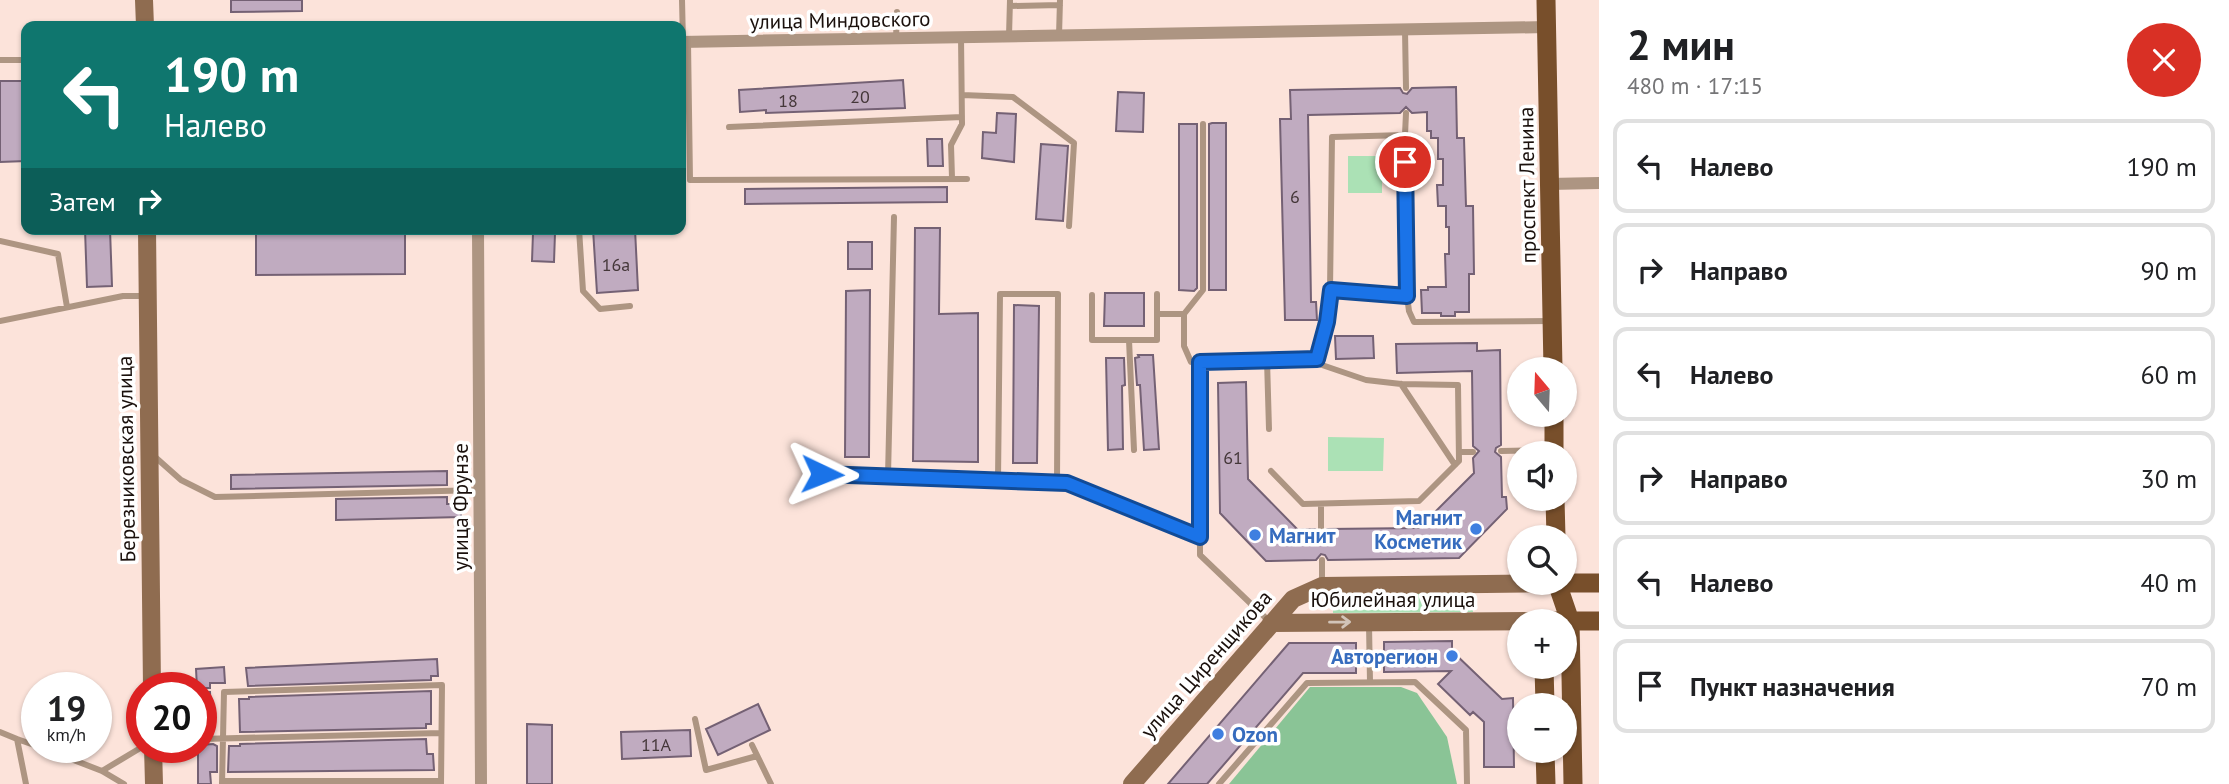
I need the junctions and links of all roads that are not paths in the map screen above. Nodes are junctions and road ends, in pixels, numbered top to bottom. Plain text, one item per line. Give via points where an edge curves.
1 (144, 0) edge
2 (682, 0) edge
3 (1546, 0) edge
4 (1010, 3) edge
5 (1060, 3) edge
6 (897, 12) dead end
7 (145, 21) edge
8 (683, 21) edge
9 (1547, 27) junction
10 (1405, 30) junction
11 (1009, 36) junction
12 (1059, 36) junction
13 (961, 37) junction
14 (896, 38) junction
15 (686, 42) edge
16 (21, 60) edge
17 (0, 61) edge
18 (686, 88) edge
19 (1406, 88) dead end
20 (962, 95) junction
21 (1406, 113) dead end
22 (962, 117) junction
23 (1203, 124) dead end
24 (729, 127) dead end
25 (1405, 135) junction
26 (952, 178) junction
27 (967, 178) dead end
28 (1599, 183) edge
29 (1549, 184) junction
30 (894, 217) dead end
31 (1069, 226) dead end
32 (147, 235) edge
33 (478, 235) edge
34 (579, 235) edge
35 (0, 241) edge
36 (1331, 290) junction
37 (1157, 294) dead end
38 (1092, 295) dead end
39 (147, 296) junction
40 (1407, 296) junction
41 (630, 306) dead end
42 (67, 307) junction
43 (1157, 314) junction
44 (1184, 314) junction
45 (0, 321) edge
46 (1552, 321) junction
47 (1129, 340) junction
48 (1553, 357) edge
49 (1317, 359) junction
50 (1267, 360) junction
51 (1200, 362) junction
52 (1401, 384) junction
53 (1269, 429) dead end
54 (149, 450) junction
55 (1133, 450) dead end
56 (1501, 451) dead end
57 (1507, 451) edge
58 (1459, 452) junction
59 (1473, 452) dead end
60 (1455, 465) junction
61 (1271, 471) dead end
62 (822, 474) dead end
63 (888, 476) junction
64 (998, 480) junction
65 (1057, 483) junction
66 (479, 490) junction
67 (1321, 504) junction
68 (1321, 529) dead end
69 (1200, 537) junction
70 (1322, 560) dead end
71 (1577, 583) edge
72 (1599, 583) edge
73 (1507, 584) edge
74 (1322, 586) junction
75 (1507, 621) edge
76 (1577, 621) edge
77 (1599, 621) edge
78 (1369, 622) junction
79 (1271, 623) junction
80 (152, 672) edge
81 (1571, 679) edge
82 (1370, 682) junction
83 (695, 719) dead end
84 (0, 732) edge
85 (441, 733) junction
86 (17, 738) junction
87 (217, 738) edge
88 (223, 738) junction
89 (21, 740) edge
90 (752, 745) dead end
91 (757, 756) junction
92 (126, 757) edge
93 (81, 763) edge
94 (153, 763) edge
95 (1545, 763) edge
96 (102, 771) junction
97 (222, 782) edge
98 (441, 782) edge
99 (26, 784) edge
100 (124, 784) edge
101 (154, 784) edge
102 (481, 784) edge
103 (771, 784) edge
104 (1132, 784) edge
105 (1219, 784) edge
106 (1467, 784) edge
107 (1546, 784) edge
108 (1573, 784) edge

1 - 7 street
2 - 8 lane
3 - 9 main road, проспект Ленина
4 - 5 lane
4 - 11 lane
5 - 12 lane
6 - 14 lane
9 - 10 street, улица Миндовского
9 - 29 main road, проспект Ленина
10 - 12 street, улица Миндовского
10 - 19 lane
11 - 12 street, улица Миндовского
11 - 13 street, улица Миндовского
13 - 14 street, улица Миндовского
13 - 20 lane
14 - 15 street, улица Миндовского
16 - 17 lane
18 - 26 lane via 690,180
20 - 22 lane
20 - 31 lane via 1013,97 1074,143
21 - 25 lane
22 - 24 lane
22 - 26 lane via 951,145
23 - 44 lane via 1203,290
25 - 36 lane via 1332,137
25 - 40 lane
26 - 27 lane
28 - 29 street
29 - 46 main road, проспект Ленина
30 - 63 lane
32 - 39 street, Березниковская улица
33 - 66 street, улица Фрунзе
34 - 41 lane via 583,291 600,309
35 - 42 lane via 58,254
36 - 40 lane
36 - 49 lane
37 - 43 lane
38 - 47 lane via 1092,340
39 - 42 lane
39 - 54 street, Березниковская улица
40 - 46 lane via 1414,322
42 - 45 lane
43 - 44 lane
43 - 47 lane via 1157,340
44 - 51 lane via 1184,346 1191,362
46 - 48 main road, проспект Ленина
47 - 55 lane
49 - 50 lane
49 - 52 lane via 1322,365 1366,380
50 - 51 lane
50 - 53 lane
51 - 69 lane
52 - 58 lane via 1458,385
52 - 60 lane
54 - 66 lane via 181,480 215,497
54 - 80 street, Березниковская улица
56 - 57 lane
58 - 59 lane
58 - 60 lane
60 - 67 lane via 1419,501
61 - 67 lane via 1303,504
62 - 63 lane
63 - 64 lane
64 - 65 lane
64 - 65 lane via 1000,294 1058,294
65 - 69 lane via 1067,483
66 - 102 street, улица Фрунзе
67 - 68 lane
69 - 79 lane via 1200,555
70 - 74 lane
71 - 72 main road
73 - 74 street
74 - 79 street, улица Циренщикова via 1293,599
75 - 78 street, Юбилейная улица
76 - 77 main road, Юбилейная улица
79 -> 78 street, Юбилейная улица
78 - 82 lane
79 - 104 street, улица Циренщикова
81 - 108 main road
82 - 105 lane via 1307,683
82 - 106 lane via 1415,682 1466,730
83 - 91 lane via 706,770
84 - 86 lane
85 - 88 lane
85 - 88 lane via 442,685 223,692
85 - 98 lane
86 - 89 lane
86 - 99 lane
87 - 88 lane
88 - 97 lane
90 - 91 lane
91 - 103 lane
92 - 96 lane
93 - 96 lane
94 - 101 street
95 - 107 main road
96 - 100 lane
97 - 98 lane

